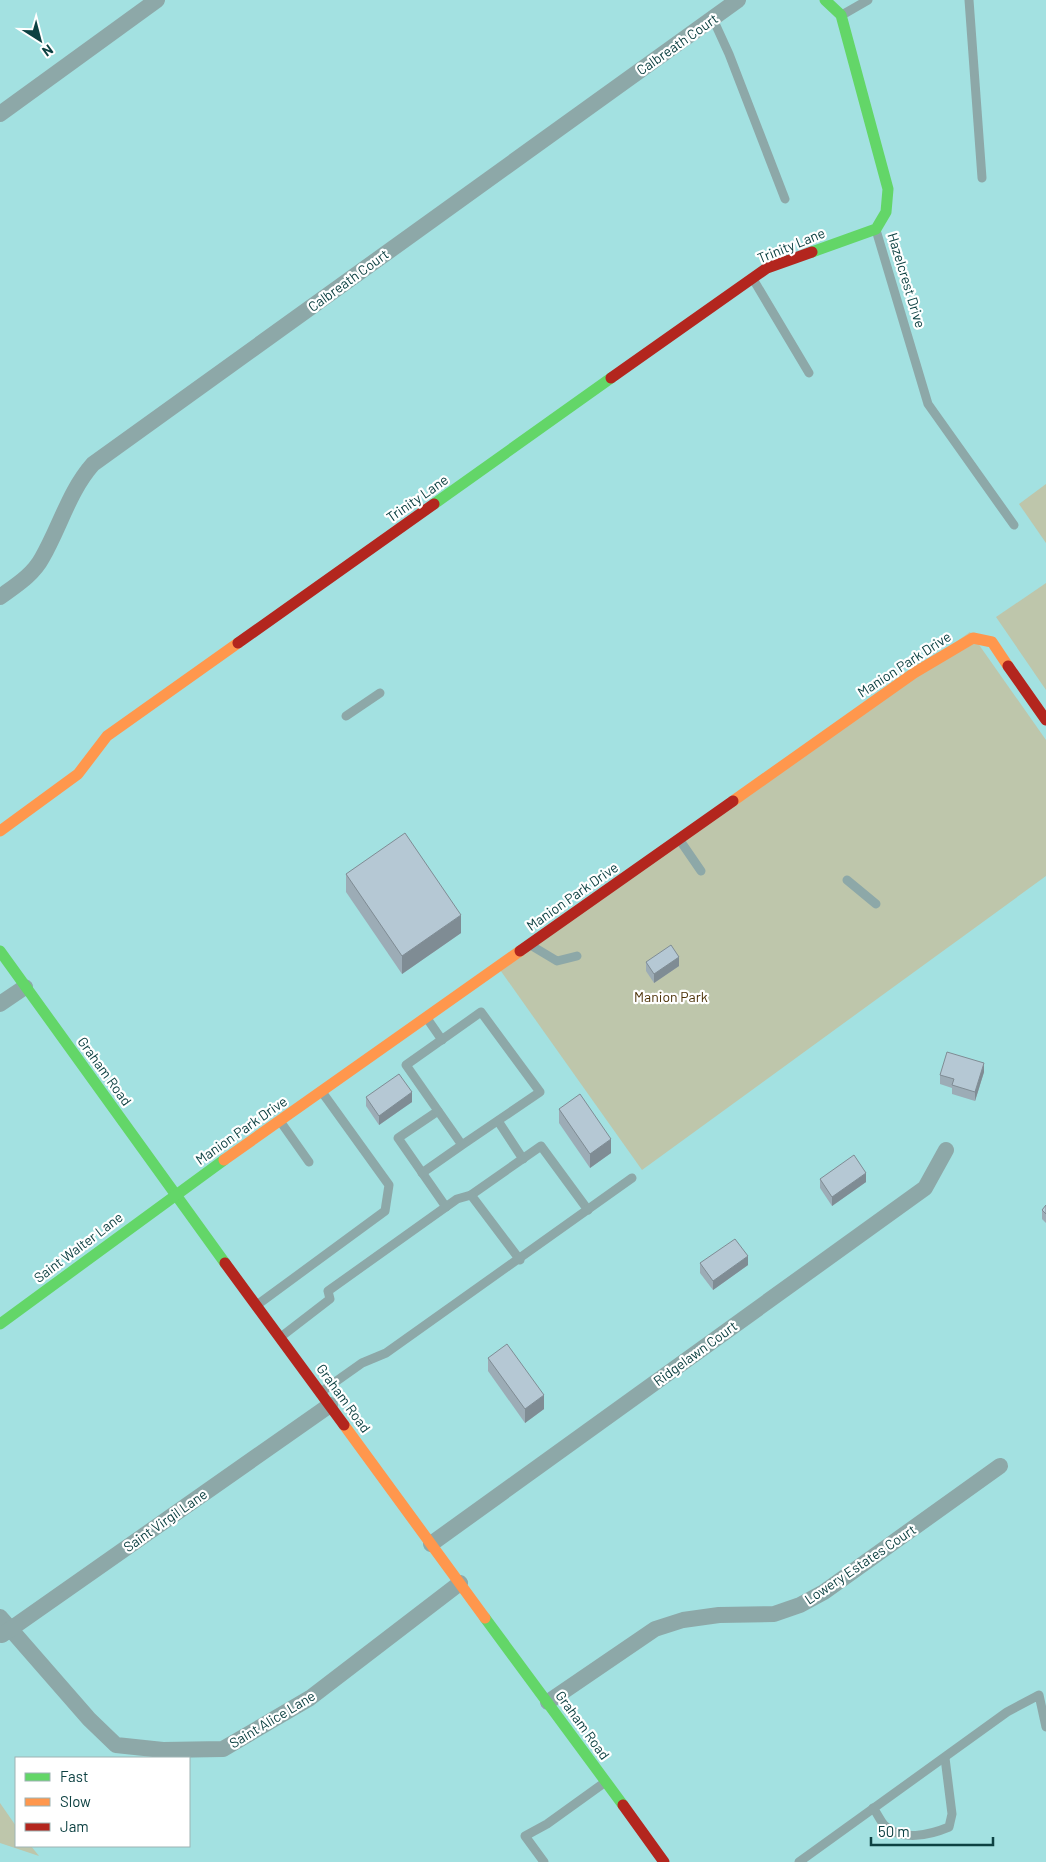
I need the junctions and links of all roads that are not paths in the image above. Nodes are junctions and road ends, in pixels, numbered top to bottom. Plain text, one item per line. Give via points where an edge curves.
1 (157, 0) edge
2 (738, 0) edge
3 (825, 0) edge
4 (868, 0) edge
5 (969, 0) edge
6 (841, 15) junction
7 (713, 19) junction
8 (0, 114) edge
9 (982, 178) dead end
10 (785, 199) dead end
11 (876, 229) junction
12 (753, 278) junction
13 (809, 374) dead end
14 (1014, 524) dead end
15 (0, 597) edge
16 (380, 694) dead end
17 (346, 716) dead end
18 (1046, 720) edge
19 (0, 831) edge
20 (679, 839) junction
21 (701, 871) dead end
22 (847, 880) dead end
23 (876, 904) dead end
24 (529, 944) junction
25 (0, 951) edge
26 (577, 956) dead end
27 (25, 986) junction
28 (0, 1004) edge
29 (426, 1017) junction
30 (442, 1040) junction
31 (321, 1091) junction
32 (438, 1110) junction
33 (279, 1121) junction
34 (498, 1121) junction
35 (462, 1146) junction
36 (946, 1150) dead end
37 (523, 1159) junction
38 (309, 1162) dead end
39 (422, 1173) junction
40 (632, 1178) dead end
41 (174, 1195) junction
42 (472, 1195) junction
43 (446, 1207) junction
44 (588, 1210) junction
45 (520, 1260) junction
46 (256, 1305) junction
47 (0, 1324) edge
48 (280, 1337) junction
49 (325, 1398) junction
50 (1000, 1466) dead end
51 (431, 1544) junction
52 (460, 1583) junction
53 (3, 1627) edge
54 (1042, 1692) edge
55 (548, 1702) junction
56 (1046, 1727) edge
57 (945, 1758) junction
58 (606, 1782) junction
59 (873, 1808) junction
60 (658, 1860) edge
61 (544, 1862) edge
62 (799, 1862) edge

1 - 8 street
2 - 7 street, Calbreath Court
3 - 6 street
4 - 6 lane
5 - 9 lane
6 - 11 street, Hazelcrest Drive via 888,189 886,212
7 - 10 lane via 730,54
7 - 15 street, Calbreath Court via 93,464 79,480 33,572
11 - 12 street, Trinity Lane via 767,268
11 - 14 lane, Hazelcrest Drive via 928,404
12 - 13 lane
12 - 19 street, Trinity Lane via 107,736 78,774
16 - 17 lane
18 - 20 street, Manion Park Drive via 992,642 973,638 914,673
20 - 21 lane
20 - 24 street, Manion Park Drive
22 - 23 lane
24 - 26 lane via 557,961
24 - 29 street, Manion Park Drive
25 - 27 street, Graham Road
27 - 28 street
27 - 41 street, Graham Road
29 - 30 lane
29 - 31 street, Manion Park Drive
30 - 32 lane via 406,1065
30 - 34 lane via 481,1012 540,1092
31 - 33 street, Manion Park Drive
31 - 46 lane via 389,1185 385,1211
32 - 35 lane
32 - 39 lane via 398,1138
33 - 38 lane
33 - 41 street, Manion Park Drive
34 - 35 lane
34 - 37 lane
35 - 39 lane
36 - 51 street, Ridgelawn Court via 925,1188
37 - 42 lane
37 - 44 lane via 541,1146
39 - 43 lane
40 - 44 lane
41 - 46 street, Graham Road
41 - 47 street, Saint Walter Lane
42 - 43 lane via 457,1199
42 - 45 lane
43 - 48 lane via 328,1291 330,1299
44 - 45 lane
45 - 49 lane via 386,1353 362,1363
46 - 48 street, Graham Road
48 - 49 street, Graham Road
49 - 51 street, Graham Road
49 - 53 street, Saint Virgil Lane
50 - 55 street, Lowery Estates Court via 808,1601 774,1614 719,1615 683,1620 655,1629
51 - 52 street, Graham Road
52 - 53 street, Saint Alice Lane via 310,1698 223,1749 162,1750 116,1745
52 - 55 street, Graham Road
54 - 56 lane
54 - 57 lane via 1007,1712
55 - 58 street, Graham Road
57 - 59 lane
57 - 59 lane via 952,1814 949,1827 934,1833 901,1835 885,1826
58 - 60 street, Graham Road
58 - 61 lane via 525,1836
59 - 62 lane

